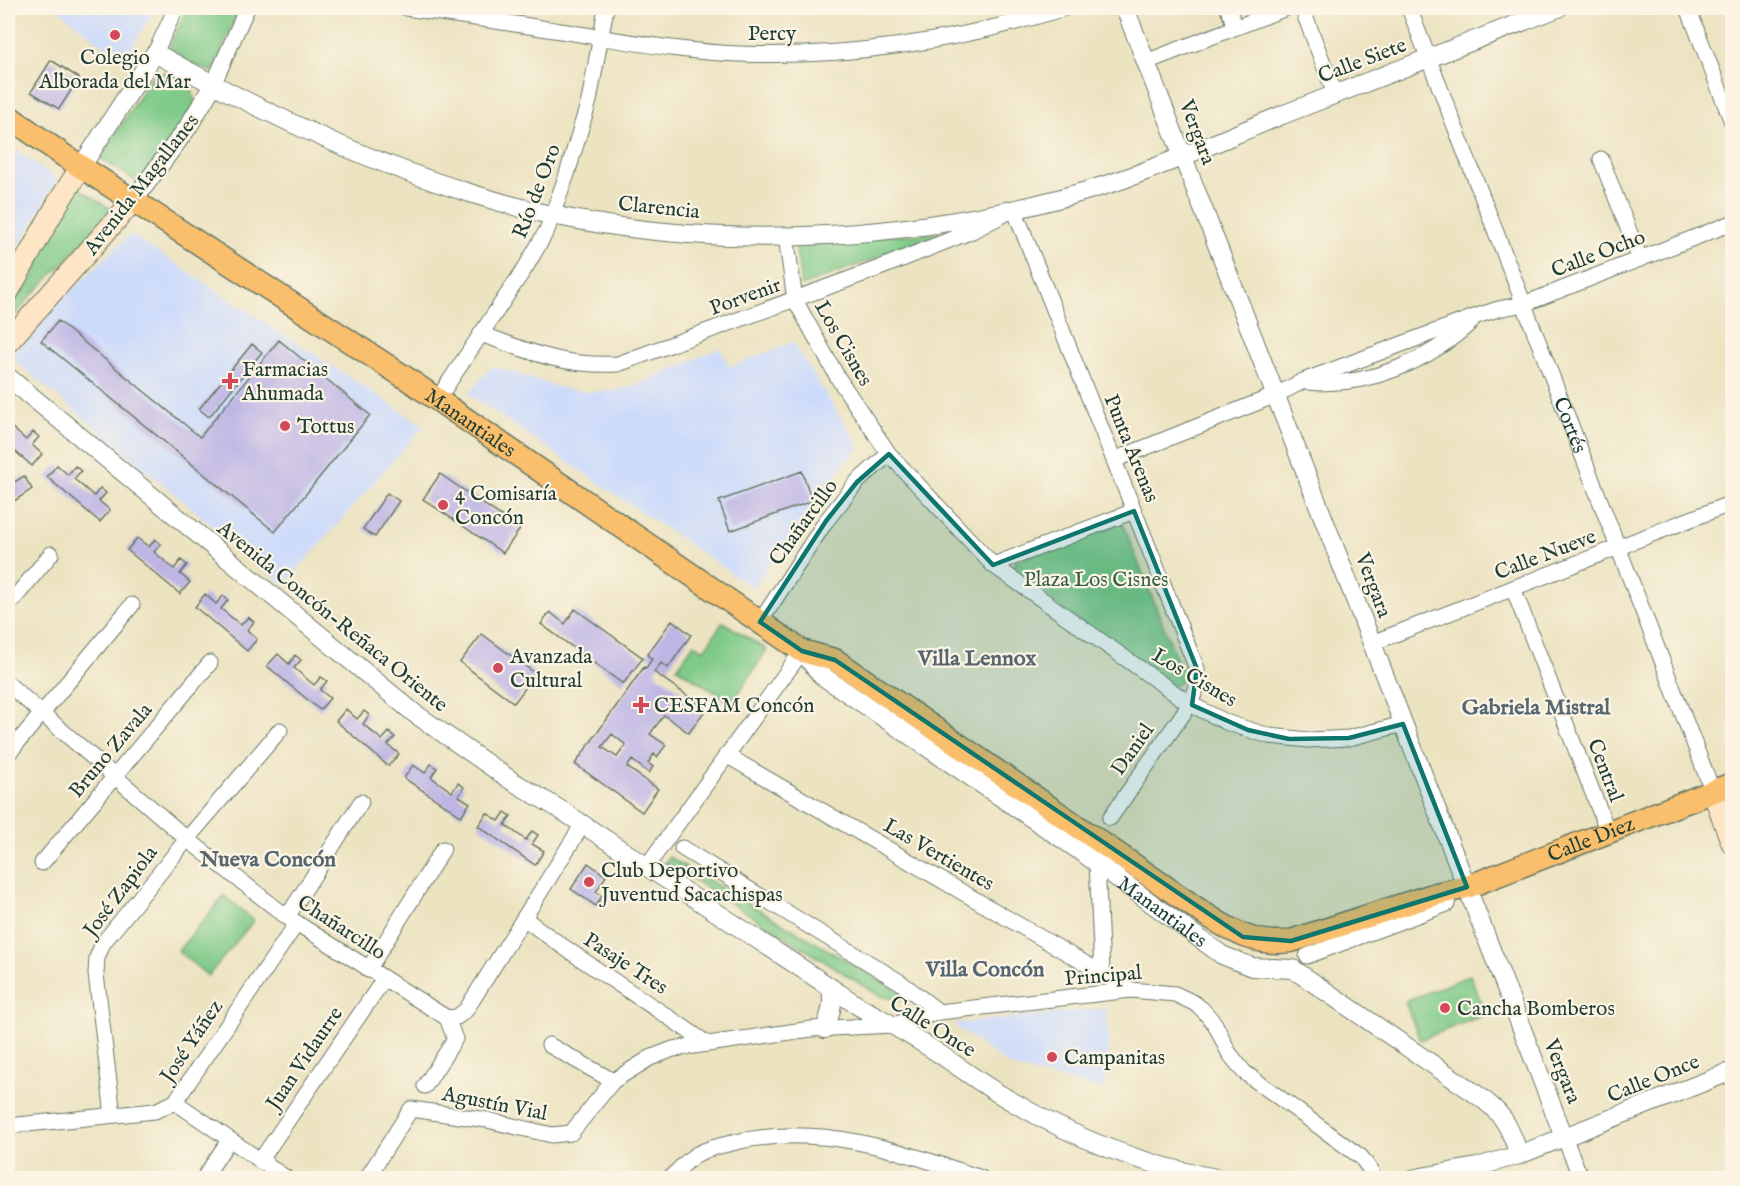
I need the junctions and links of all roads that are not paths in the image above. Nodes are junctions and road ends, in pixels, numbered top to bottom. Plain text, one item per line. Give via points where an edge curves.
1 (176, 8) edge
2 (248, 8) edge
3 (406, 8) edge
4 (606, 8) edge
5 (1065, 8) edge
6 (1125, 8) edge
7 (1228, 8) edge
8 (1286, 8) edge
9 (1302, 8) edge
10 (1409, 8) edge
11 (1558, 8) edge
12 (1688, 8) edge
13 (1235, 27) junction
14 (602, 37) junction
15 (155, 53) junction
16 (1428, 58) junction
17 (1146, 62) junction
18 (213, 85) junction
19 (1335, 94) junction
20 (8, 116) edge
21 (1732, 122) edge
22 (1183, 155) junction
23 (1601, 159) dead end
24 (81, 167) junction
25 (133, 201) junction
26 (1014, 209) junction
27 (552, 215) junction
28 (1732, 223) edge
29 (786, 236) junction
30 (1640, 259) junction
31 (8, 292) edge
32 (795, 300) junction
33 (1524, 304) junction
34 (36, 310) junction
35 (481, 334) junction
36 (8, 342) edge
37 (8, 376) edge
38 (1276, 395) junction
39 (437, 400) junction
40 (889, 454) junction
41 (1114, 460) junction
42 (1732, 503) edge
43 (1134, 511) junction
44 (1618, 548) junction
45 (51, 554) dead end
46 (993, 565) junction
47 (1513, 588) junction
48 (132, 605) dead end
49 (8, 606) edge
50 (760, 622) junction
51 (1372, 643) junction
52 (802, 651) junction
53 (210, 663) dead end
54 (8, 684) edge
55 (1190, 704) junction
56 (42, 715) junction
57 (1403, 724) junction
58 (280, 730) dead end
59 (8, 754) edge
60 (726, 755) junction
61 (115, 777) junction
62 (1723, 788) edge
63 (361, 802) dead end
64 (1110, 818) dead end
65 (583, 824) junction
66 (1608, 832) junction
67 (187, 839) junction
68 (1732, 843) edge
69 (682, 848) dead end
70 (443, 849) dead end
71 (42, 863) dead end
72 (1097, 863) junction
73 (647, 866) junction
74 (1458, 889) junction
75 (524, 918) junction
76 (292, 920) junction
77 (1231, 931) joint
78 (1307, 956) dead end
79 (368, 970) junction
80 (1102, 972) junction
81 (384, 979) junction
82 (830, 987) junction
83 (1131, 990) junction
84 (939, 1012) junction
85 (447, 1018) junction
86 (893, 1025) junction
87 (825, 1029) junction
88 (706, 1043) junction
89 (549, 1045) dead end
90 (1732, 1071) edge
91 (613, 1081) junction
92 (425, 1086) dead end
93 (175, 1102) junction
94 (113, 1115) junction
95 (8, 1126) edge
96 (572, 1133) joint
97 (1564, 1137) junction
98 (229, 1140) junction
99 (1519, 1155) junction
100 (260, 1161) junction
101 (1453, 1175) edge
102 (1176, 1176) edge
103 (204, 1179) edge
104 (286, 1179) edge
105 (367, 1179) edge
106 (670, 1179) edge
107 (981, 1179) edge
108 (1216, 1179) edge
109 (1370, 1179) edge
110 (1416, 1179) edge
111 (1581, 1179) edge

1 - 15 street
2 - 18 street, Avenida Magallanes
3 - 14 street, Percy
4 - 14 street, Río de Oro
5 - 14 street, Percy via 952,38 829,53 692,51
6 - 17 street, Vergara
7 - 13 street
8 - 13 street
9 - 19 street
10 - 16 street, Cortés
11 - 16 street, Calle Siete
12 - 21 street
13 - 17 street
14 - 27 street, Río de Oro via 580,132
15 - 18 street, Clarencia
15 - 24 street
16 - 19 street, Calle Siete
16 - 33 street, Cortés
17 - 22 street, Vergara
18 - 25 street, Avenida Magallanes via 188,127
18 - 27 street, Clarencia via 370,158 460,190
19 - 22 street, Calle Siete
20 - 24 main road, Manantiales
22 - 26 street, Clarencia via 1109,184
22 - 38 street, Vergara
23 - 30 street
24 - 25 main road, Manantiales
24 - 31 main road
25 - 34 main road, Avenida Magallanes
25 - 39 main road, Manantiales
26 - 29 street, Clarencia via 885,230
26 - 32 street, Porvenir via 972,231
26 - 41 street, Punta Arenas
27 - 29 street, Clarencia via 667,231
27 - 35 street, Río de Oro via 540,243
28 - 30 street, Calle Ocho
29 - 32 street, Los Cisnes
30 - 33 street, Calle Ocho
31 - 34 main road via 22,309
32 - 35 street, Porvenir via 618,364 561,361
32 - 40 street, Los Cisnes via 838,378
33 - 38 street, Calle Ocho via 1477,316 1437,348 1391,370 1349,382 1303,381
33 - 44 street, Cortés
34 - 36 main road, Avenida Magallanes
35 - 39 street, Río de Oro
37 - 65 street, Avenida Concón-Reñaca Oriente via 414,713 512,781
38 - 41 street, Calle Ocho
38 - 51 street, Vergara
39 - 50 main road, Manantiales
40 - 46 street, Los Cisnes
40 - 50 street, Chañarcillo via 857,483 826,521
41 - 43 street, Punta Arenas
42 - 44 street, Calle Nueve
43 - 46 street
43 - 55 street, Punta Arenas via 1197,669 1197,687
44 - 47 street, Calle Nueve
44 - 62 street, Cortés
45 - 49 street
46 - 55 street, Los Cisnes
47 - 51 street, Calle Nueve
47 - 66 street, Central
48 - 56 street
50 - 52 main road, Manantiales
51 - 57 street, Vergara
52 - 60 street
52 - 72 street, Manantiales via 821,675
52 - 77 main road, Manantiales via 835,660
53 - 61 street, Bruno Zavala
54 - 56 street, Chañarcillo
55 - 57 street, Los Cisnes via 1238,727 1289,739 1349,738
55 - 64 street, Daniel
56 - 59 street
56 - 61 street, Chañarcillo
57 - 74 street, Vergara
58 - 67 street, José Zapiola
60 - 73 street
60 - 80 street, Las Vertientes
61 - 67 street, Chañarcillo
61 - 71 street, Bruno Zavala
62 - 66 main road, Calle Diez
62 - 68 main road, Cortés
63 - 76 street, José Yáñez
65 - 73 street, Avenida Concón-Reñaca Oriente
65 - 75 street
66 - 74 main road, Calle Diez
67 - 76 street, Chañarcillo
67 - 94 street, José Zapiola via 104,943 97,958
69 - 84 street via 900,982
70 - 79 street
72 - 80 street
72 - 99 street, Manantiales via 1222,955 1252,967 1293,969 1464,1085 1493,1106 1506,1123
73 - 82 street, Calle Once
74 - 77 main road, Calle Diez via 1291,941 1256,941
74 - 78 street, Calle Diez via 1447,904
74 - 97 street, Vergara
75 - 85 street via 466,1010
75 - 88 street, Pasaje Tres
76 - 79 street, Chañarcillo
76 - 93 street, José Yáñez
79 - 81 street, Chañarcillo
80 - 83 street, Las Vertientes
81 - 85 street, Chañarcillo
81 - 100 street, Juan Vidaurre
82 - 86 street, Calle Once
82 - 87 street via 833,996
83 - 84 street, Principal
83 - 109 street, Principal via 1175,994 1202,1009 1215,1023 1229,1053 1244,1072 1361,1157 1371,1171
84 - 86 street, Principal
85 - 92 street via 455,1039
86 - 87 street, Principal
86 - 102 street, Calle Once via 996,1092 1060,1127
87 - 88 street, Principal
88 - 91 street, Principal via 650,1058
89 - 91 street
90 - 97 street, Calle Once
91 - 96 street, Principal
93 - 94 street, José Yáñez via 156,1111
93 - 98 street
94 - 95 street, José Yáñez
96 - 105 street, Agustín Vial via 552,1135 411,1109
97 - 99 street, Calle Once
97 - 111 street, Vergara
98 - 100 street
98 - 103 street
99 - 101 street, Calle Once
100 - 104 street
101 - 110 street, Calle Once
102 - 108 street, Calle Once
106 - 107 street via 708,1149 752,1139 798,1136 868,1143

